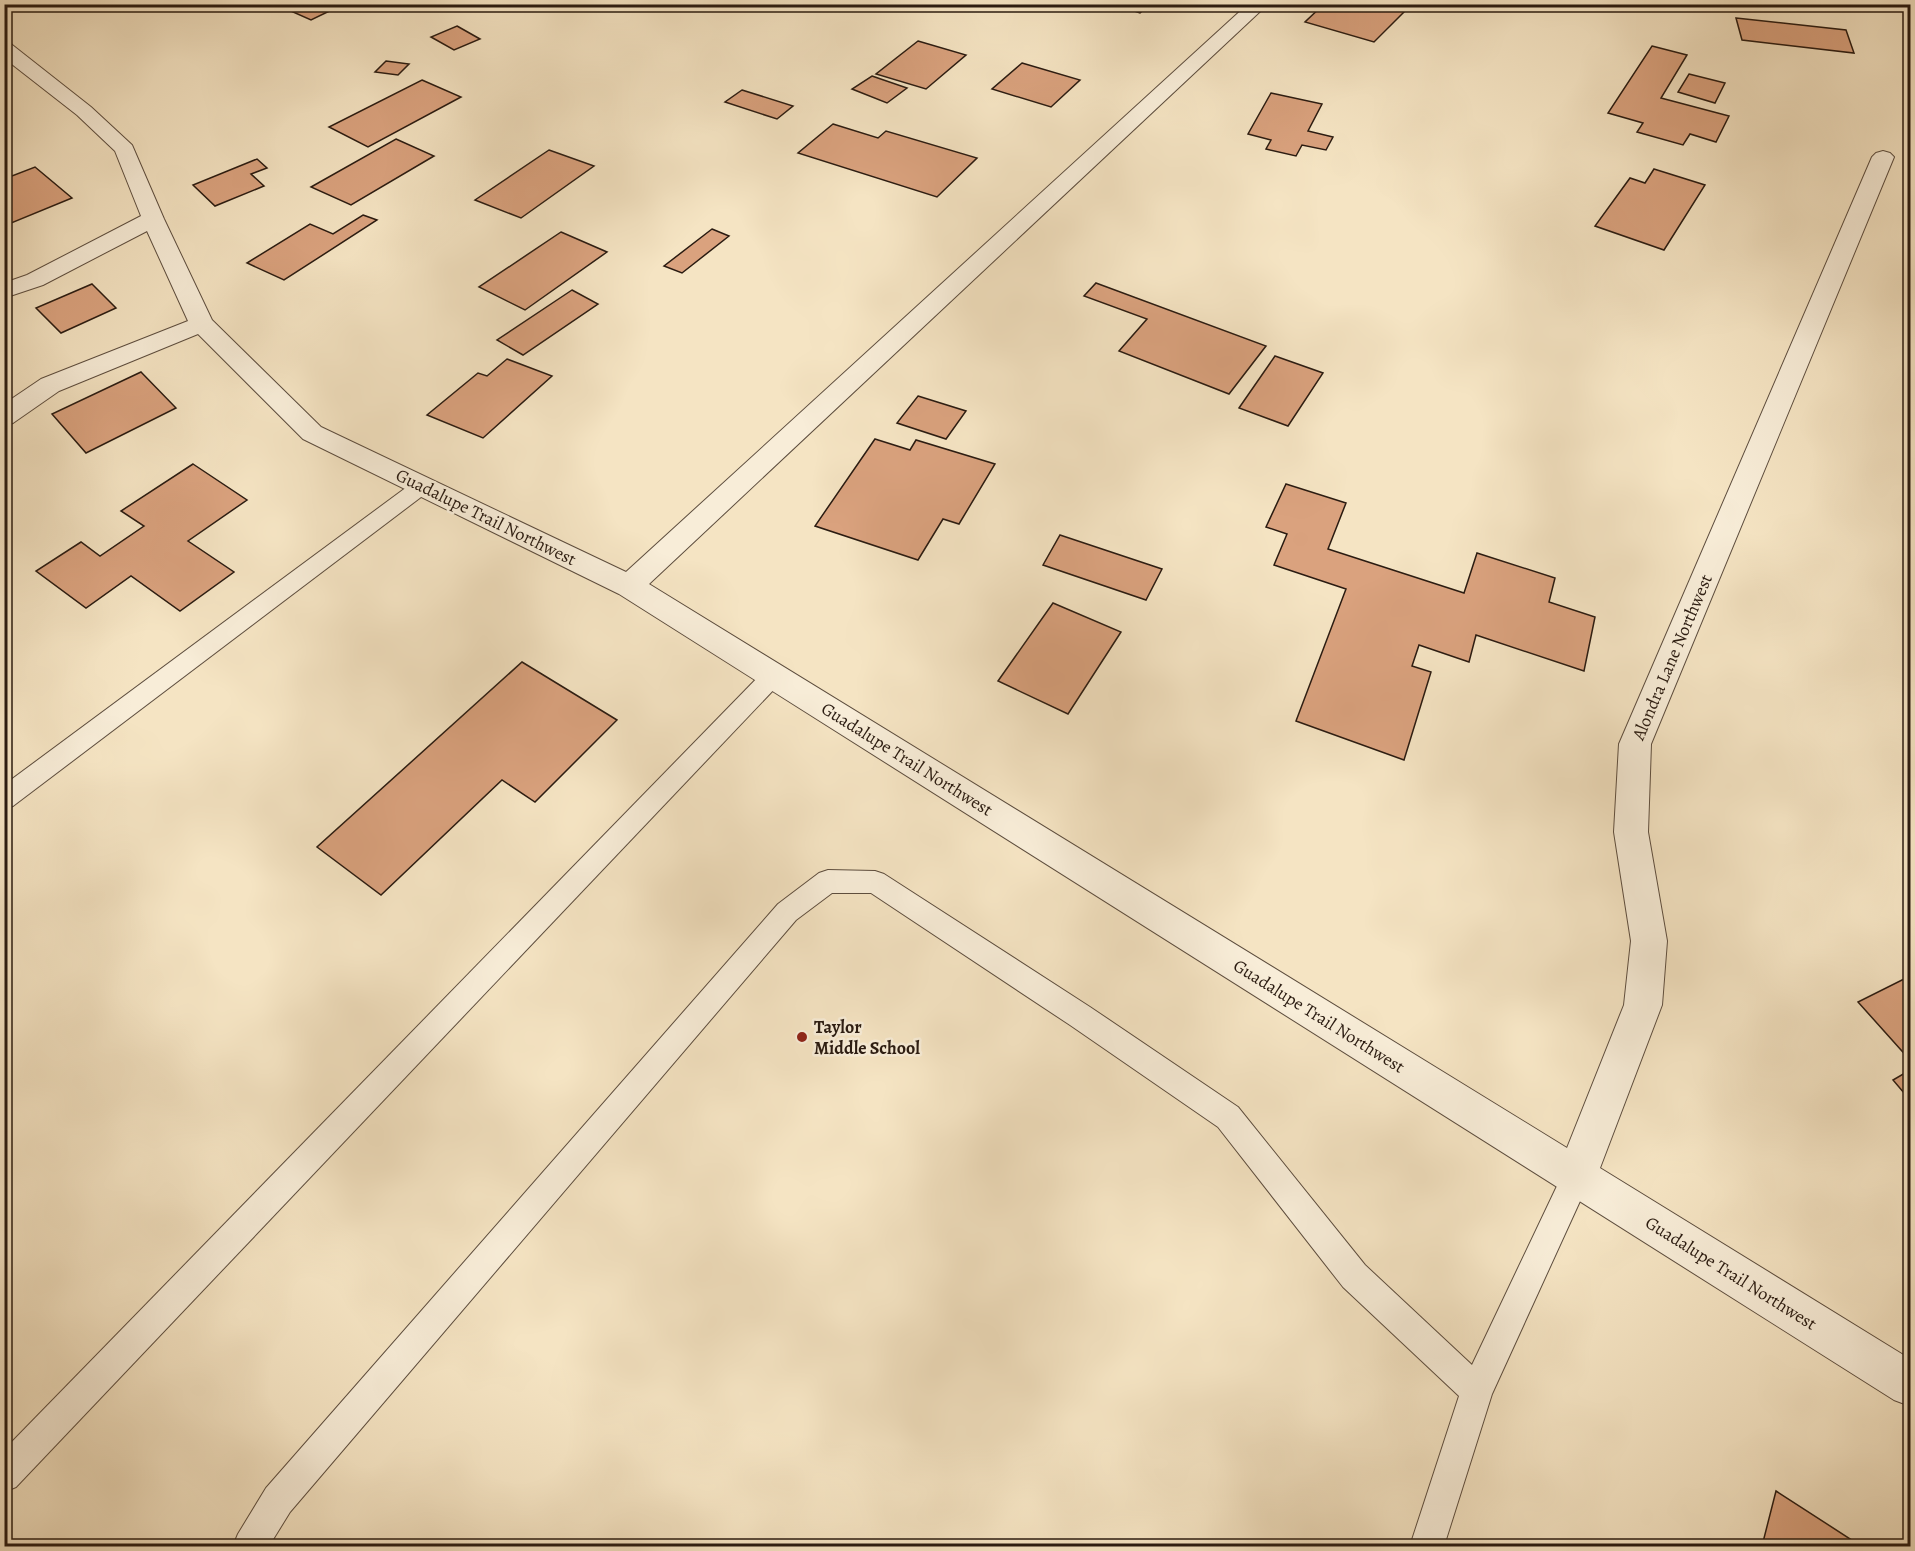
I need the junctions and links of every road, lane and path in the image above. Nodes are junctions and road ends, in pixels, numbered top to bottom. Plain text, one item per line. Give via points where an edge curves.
1 (1259, 4) edge
2 (4, 48) edge
3 (1883, 157) dead end
4 (153, 219) junction
5 (4, 291) edge
6 (202, 324) junction
7 (4, 417) edge
8 (422, 486) junction
9 (629, 586) junction
10 (773, 676) junction
11 (4, 799) edge
12 (1576, 1177) junction
13 (1911, 1384) edge
14 (1477, 1390) junction
15 (4, 1475) edge
16 (250, 1546) edge
17 (1427, 1546) edge

1 - 9 street
2 - 4 street, Guadalupe Trail Northwest via 125,148
3 - 12 street, Alondra Lane Northwest via 1635,744 1631,832 1649,941 1643,1005
4 - 5 street via 35,280
4 - 6 street, Guadalupe Trail Northwest
6 - 7 street via 50,385
6 - 8 street, Guadalupe Trail Northwest via 312,433
8 - 9 street, Guadalupe Trail Northwest
8 - 11 lane
9 - 10 street, Guadalupe Trail Northwest
10 - 12 street, Guadalupe Trail Northwest
10 - 15 lane
12 - 13 street, Guadalupe Trail Northwest
12 - 14 lane
14 - 16 lane via 1354,1276 1228,1117 875,882 828,881 787,912 763,939 278,1500
14 - 17 lane

